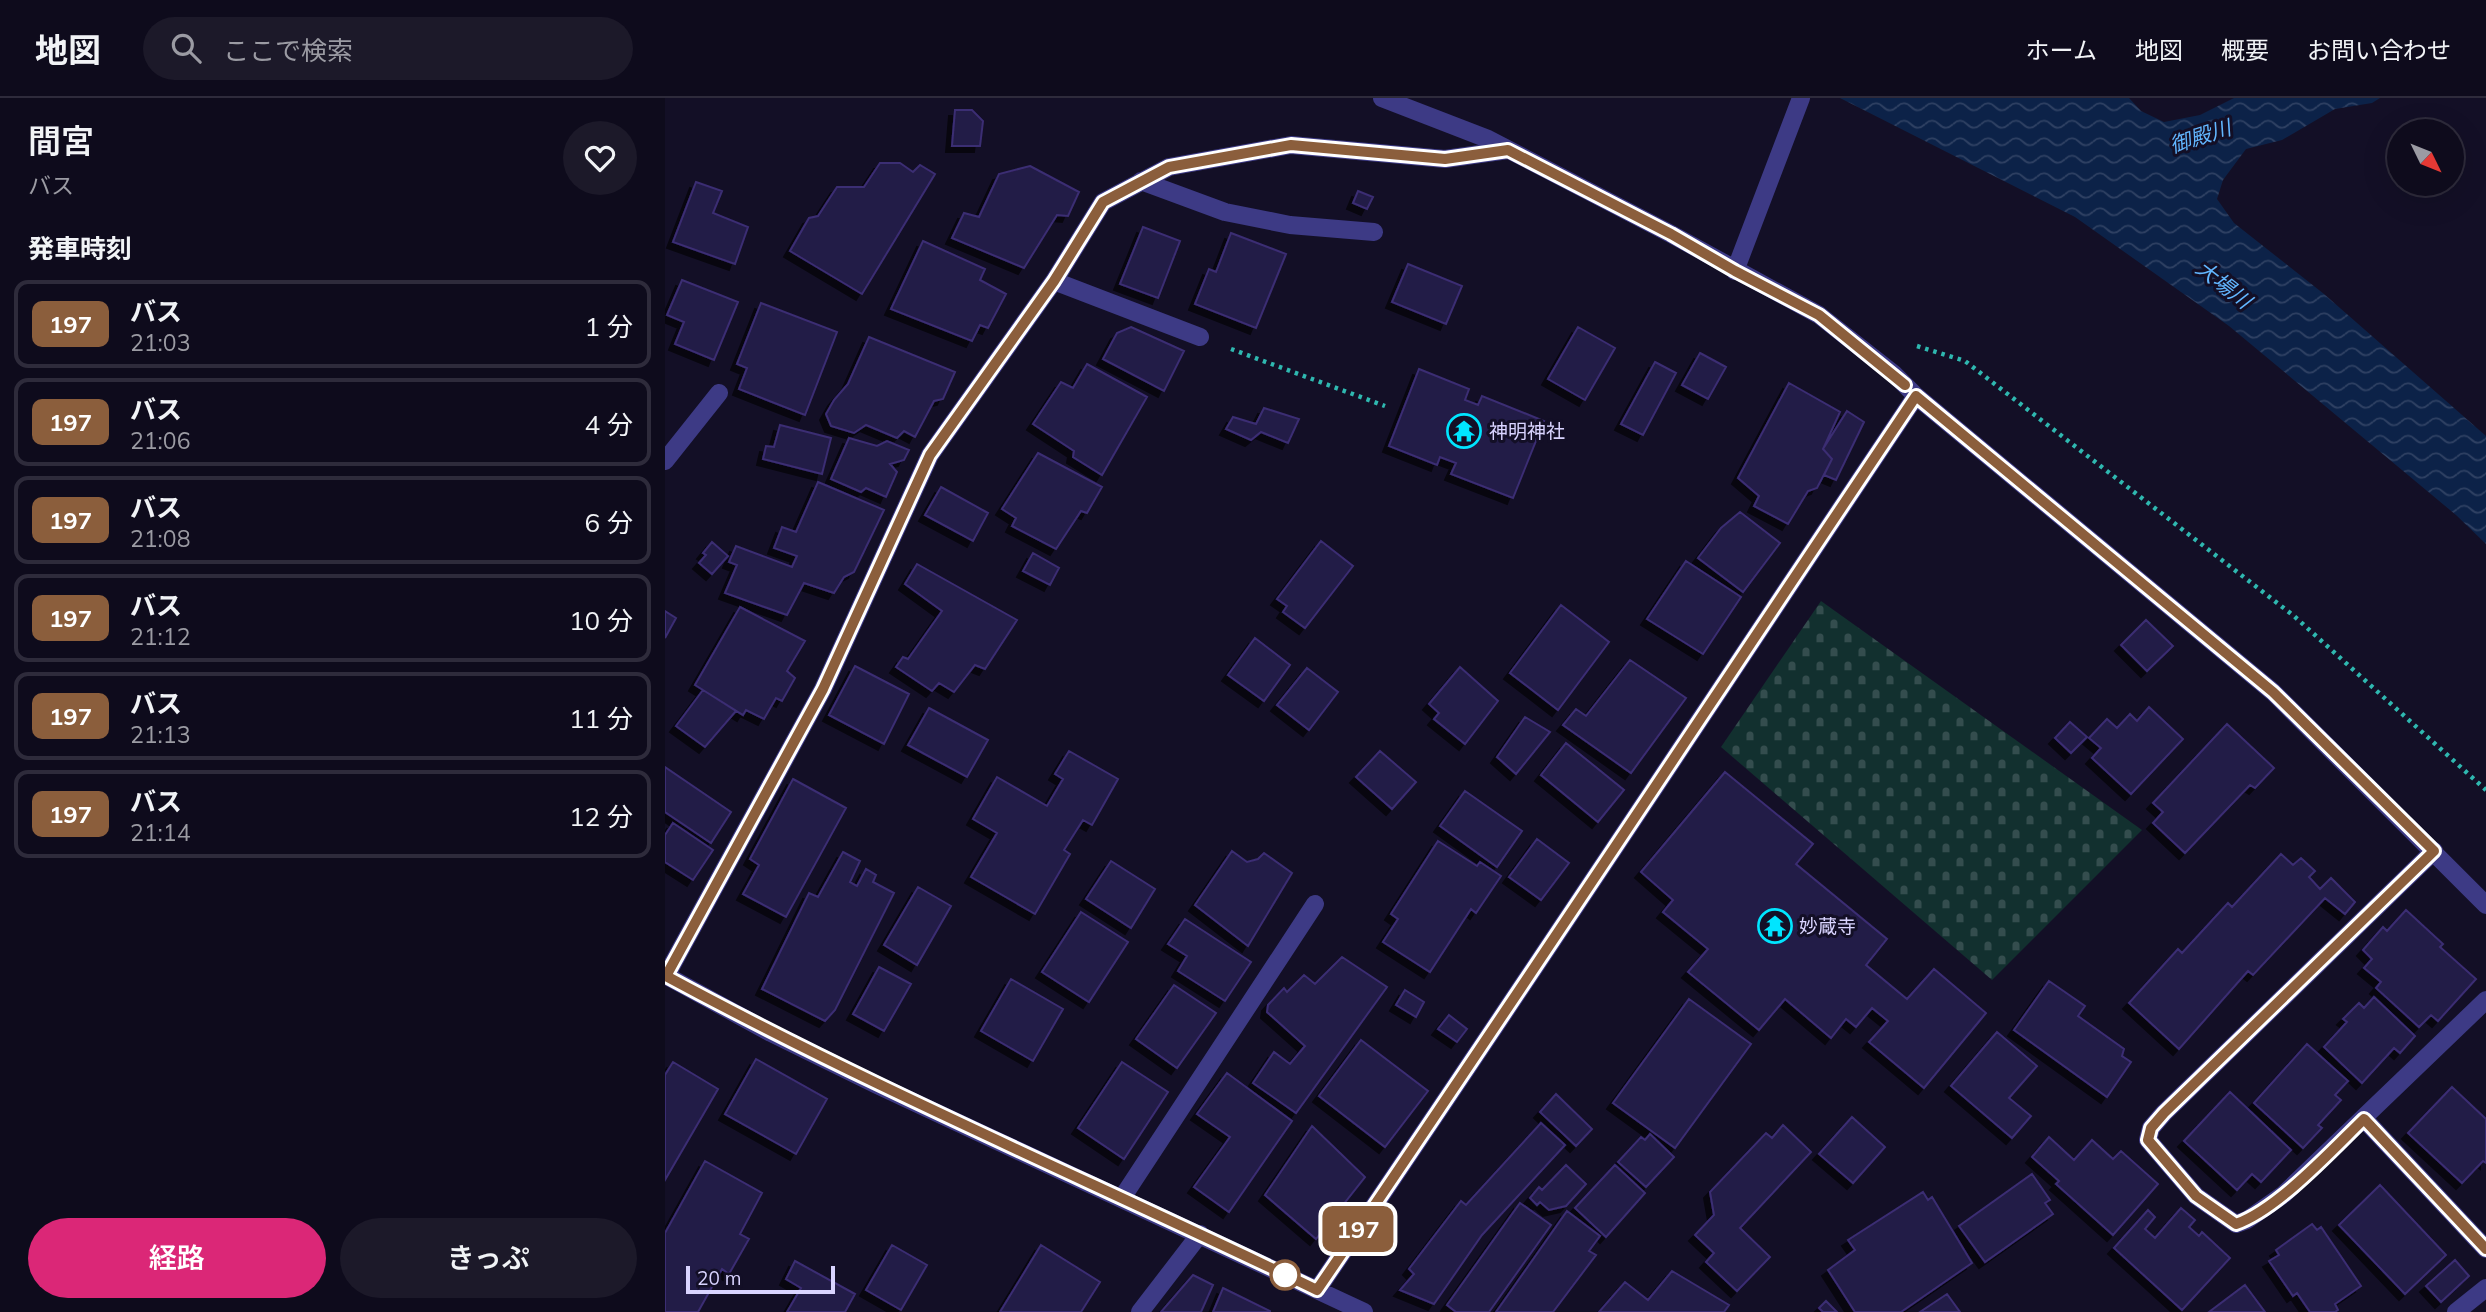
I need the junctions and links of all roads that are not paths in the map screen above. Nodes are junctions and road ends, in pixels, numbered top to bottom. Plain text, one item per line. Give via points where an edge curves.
1 (1382, 98) edge
2 (1801, 98) edge
3 (1508, 150) junction
4 (1141, 181) junction
5 (1374, 232) dead end
6 (1735, 271) junction
7 (1054, 281) junction
8 (1200, 337) road end
9 (719, 393) dead end
10 (1916, 396) junction
11 (665, 461) edge
12 (2434, 851) junction
13 (1315, 904) dead end
14 (2486, 905) edge
15 (665, 976) edge
16 (2486, 1000) edge
17 (2364, 1119) junction
18 (1122, 1198) junction
19 (1200, 1234) junction
20 (2486, 1250) edge
21 (2486, 1288) edge
22 (1317, 1290) junction
23 (1140, 1312) edge
24 (1364, 1312) edge
25 (2456, 1312) edge

1 - 3 street
2 - 6 street
3 - 4 street via 1445,159 1291,145 1169,167
3 - 6 street
4 - 5 street via 1226,212 1290,225
4 - 7 street via 1103,202
6 - 10 street via 1819,315
7 - 8 street
7 - 15 street via 930,455 823,689
9 - 11 street
10 - 12 street via 2273,692
10 - 22 street
12 - 14 street
12 - 17 street via 2164,1113 2151,1128 2148,1140 2196,1196 2236,1224 2284,1194
13 - 18 street
15 - 18 street via 877,1085
16 - 17 street
17 - 20 street
18 - 19 street
19 - 22 street
19 - 23 street
21 - 25 street
22 - 24 street

